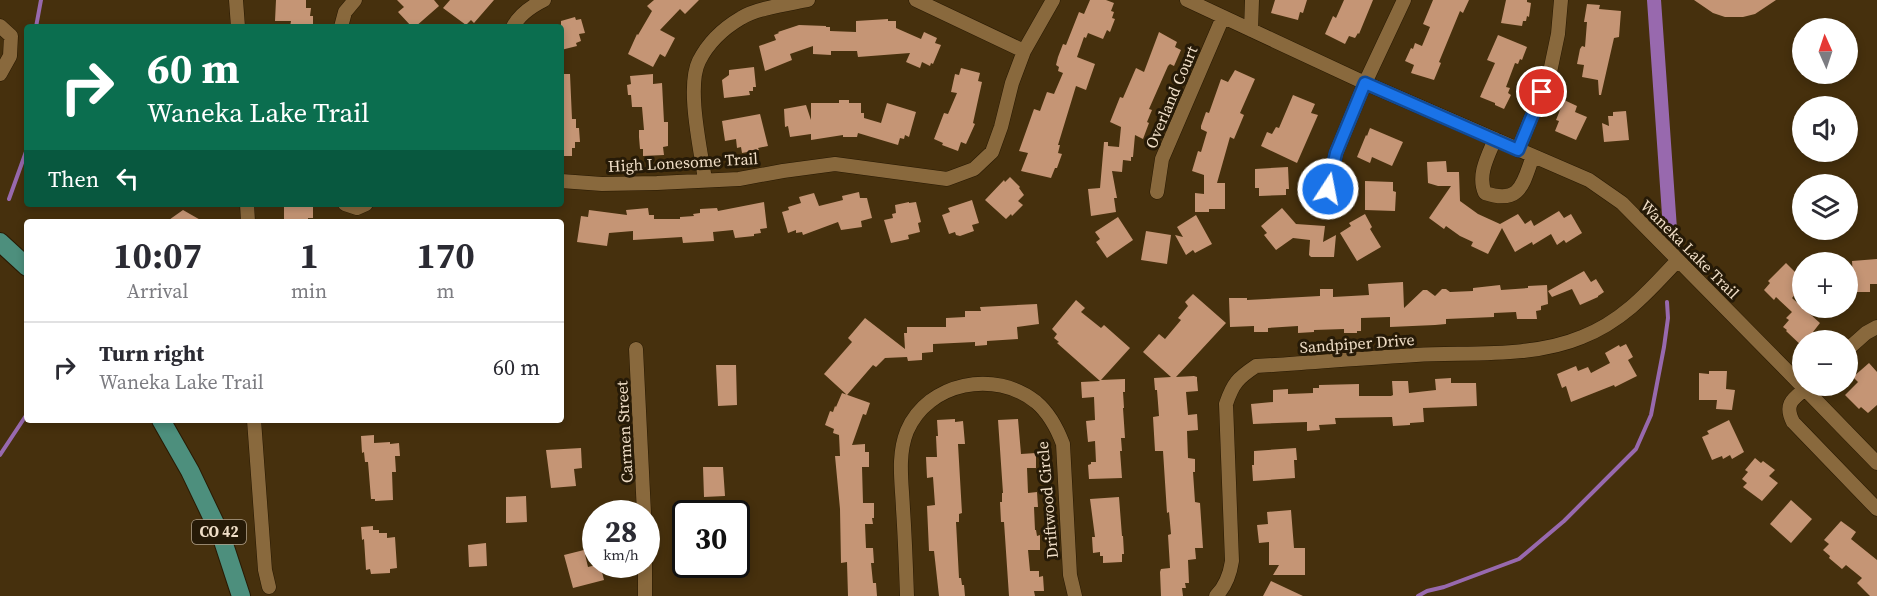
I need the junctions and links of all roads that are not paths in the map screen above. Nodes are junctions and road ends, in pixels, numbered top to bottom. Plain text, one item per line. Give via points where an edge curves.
1 (236, 0) edge
2 (355, 0) edge
3 (544, 0) edge
4 (808, 0) edge
5 (916, 0) edge
6 (1053, 0) edge
7 (1252, 0) edge
8 (1404, 0) edge
9 (1561, 0) edge
10 (1195, 2) edge
11 (1223, 17) junction
12 (238, 24) edge
13 (342, 24) edge
14 (515, 24) edge
15 (0, 27) edge
16 (1251, 30) junction
17 (1024, 51) junction
18 (0, 74) edge
19 (1365, 83) junction
20 (1495, 139) junction
21 (1518, 150) junction
22 (1533, 156) junction
23 (705, 180) junction
24 (564, 181) edge
25 (1328, 189) dead end
26 (1156, 192) dead end
27 (0, 242) edge
28 (1677, 261) junction
29 (24, 264) edge
30 (1877, 327) edge
31 (1858, 340) edge
32 (636, 349) dead end
33 (1792, 372) edge
34 (1797, 396) edge
35 (1815, 396) edge
36 (163, 423) edge
37 (254, 423) edge
38 (1877, 463) edge
39 (643, 500) edge
40 (1877, 509) edge
41 (645, 578) edge
42 (270, 587) dead end
43 (241, 596) edge
44 (645, 596) edge
45 (908, 596) edge
46 (1075, 596) edge
47 (1216, 596) edge

1 - 12 street
2 - 13 street
3 - 14 street
4 - 23 street via 742,17 712,41 698,63 695,108
5 - 17 street
6 - 17 street, High Lonesome Trail
7 - 16 street
8 - 19 street
9 - 21 street via 1550,72
10 - 11 street, Waneka Lake Trail
11 - 16 street, Waneka Lake Trail
11 - 26 street, Overland Court via 1161,159
15 - 18 street via 11,36 10,56
16 - 19 street, Waneka Lake Trail
17 - 23 street, High Lonesome Trail via 992,152 974,169 947,179 835,164 740,179
19 - 20 street, Waneka Lake Trail
19 - 25 street via 1336,153
20 - 21 street, Waneka Lake Trail
20 - 22 street via 1481,176 1485,193 1507,196 1518,192
21 - 22 street, Waneka Lake Trail
22 - 28 street, Waneka Lake Trail via 1600,187
23 - 24 street, High Lonesome Trail via 635,184
27 - 29 main road
28 - 33 street, Waneka Lake Trail
28 - 47 street, Sandpiper Drive via 1633,307 1605,326 1548,348 1256,366 1241,376 1226,404 1232,561 1230,573
30 - 31 street
32 - 39 street, Carmen Street
34 - 40 street via 1790,403 1788,413 1792,422
35 - 38 street, Waneka Lake Trail
36 - 43 main road, CO 42 via 222,538
37 - 42 street via 265,570
41 - 44 street
45 - 46 street, Driftwood Circle via 901,454 908,431 934,398 956,387 982,382 1022,392 1037,403 1057,429 1062,444 1070,575

